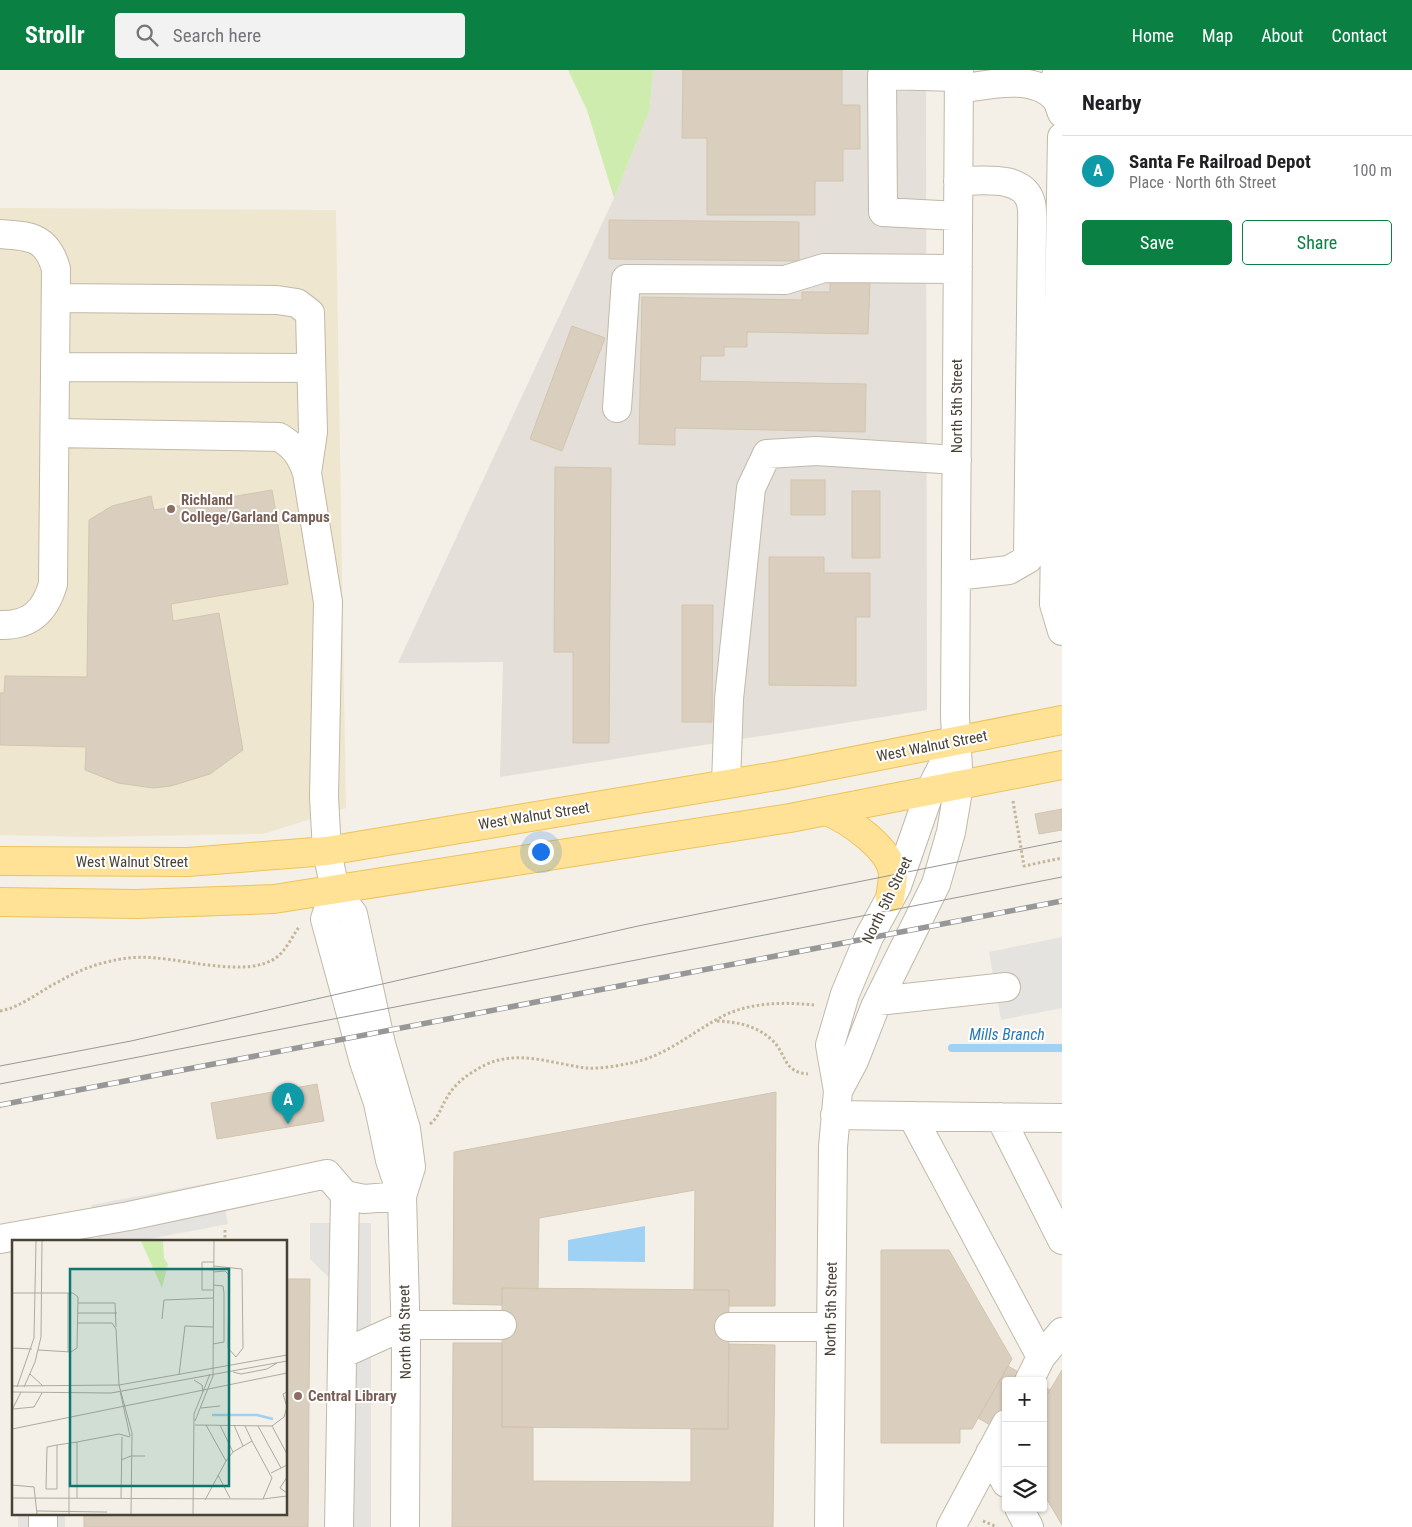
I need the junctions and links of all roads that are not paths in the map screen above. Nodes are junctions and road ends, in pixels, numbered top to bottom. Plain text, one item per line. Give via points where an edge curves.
1 (1058, 70) edge
2 (882, 73) edge
3 (959, 79) edge
4 (1059, 106) edge
5 (1062, 137) edge
6 (958, 181) junction
7 (958, 216) junction
8 (0, 234) edge
9 (958, 269) junction
10 (56, 298) junction
11 (55, 367) junction
12 (311, 368) junction
13 (617, 408) dead end
14 (54, 433) junction
15 (957, 460) junction
16 (308, 472) junction
17 (956, 576) junction
18 (0, 625) edge
19 (1062, 631) edge
20 (1062, 720) edge
21 (955, 742) junction
22 (1062, 765) edge
23 (726, 784) junction
24 (959, 785) junction
25 (930, 791) junction
26 (826, 811) junction
27 (327, 851) junction
28 (0, 861) edge
29 (335, 890) junction
30 (890, 898) junction
31 (0, 902) edge
32 (1006, 987) dead end
33 (878, 1001) junction
34 (836, 1103) junction
35 (912, 1116) junction
36 (1000, 1117) junction
37 (1062, 1118) edge
38 (345, 1195) junction
39 (402, 1196) junction
40 (43, 1237) edge
41 (0, 1239) edge
42 (1062, 1240) edge
43 (406, 1325) junction
44 (502, 1325) dead end
45 (729, 1327) dead end
46 (831, 1328) junction
47 (1062, 1332) edge
48 (342, 1354) junction
49 (1035, 1369) edge
50 (1002, 1431) edge
51 (990, 1453) junction
52 (1002, 1476) edge
53 (1021, 1512) edge
54 (43, 1514) edge
55 (43, 1527) edge
56 (339, 1527) edge
57 (405, 1527) edge
58 (829, 1527) edge
59 (950, 1527) edge
60 (1029, 1527) edge

1 - 4 street via 1054,82
2 - 3 street
2 - 7 street via 883,212
3 - 4 street via 1037,86
3 - 6 street, North 5th Street
5 - 19 street via 1054,604
6 - 7 street, North 5th Street
6 - 17 street via 1004,182 1021,188 1031,203 1032,230 1028,559 1009,570
7 - 9 street, North 5th Street
8 - 10 street via 29,236 47,248 56,268
9 - 13 street via 824,268 785,280 626,279
9 - 15 street, North 5th Street
10 - 11 street
10 - 12 street via 277,300 297,303 310,313
11 - 12 street
11 - 14 street
12 - 16 street via 313,432
14 - 16 street via 279,437 292,445
14 - 18 street via 54,584 38,613 24,622
15 - 17 street, North 5th Street
15 - 23 street via 816,450 767,454 751,488 730,699
16 - 27 street, North 6th Street via 328,602 324,796
17 - 21 street, North 5th Street
20 - 21 main road, West Walnut Street
21 - 23 main road, West Walnut Street
21 - 24 street, North 5th Street
21 - 25 street, North 5th Street
22 - 24 main road
23 - 27 main road, West Walnut Street
24 - 25 main road
24 - 33 street, North 5th Street via 952,832 936,884
25 - 26 main road
25 - 30 street, North 5th Street via 911,853
26 - 29 main road
26 - 30 main road via 860,830 879,848 893,874
27 - 28 main road, West Walnut Street via 188,862
27 - 29 street, North 6th Street
29 - 31 main road via 233,902
29 - 39 street, North 6th Street via 353,914 382,1044 406,1129 411,1167
30 - 34 street, North 5th Street via 868,937 845,994 830,1045
32 - 33 street
33 - 34 street, North 5th Street
34 - 35 street
34 - 46 street, North 5th Street
35 - 36 street
35 - 49 street
36 - 37 street
36 - 42 street
38 - 39 street via 364,1199
38 - 40 street via 327,1174
38 - 48 street
39 - 43 street, North 6th Street
40 - 41 street
43 - 44 street
43 - 48 street
43 - 57 street, North 6th Street
45 - 46 street
46 - 58 street, North 5th Street
47 - 49 street
48 - 56 street
50 - 51 street
51 - 52 street
51 - 59 street
53 - 60 street
54 - 55 street

